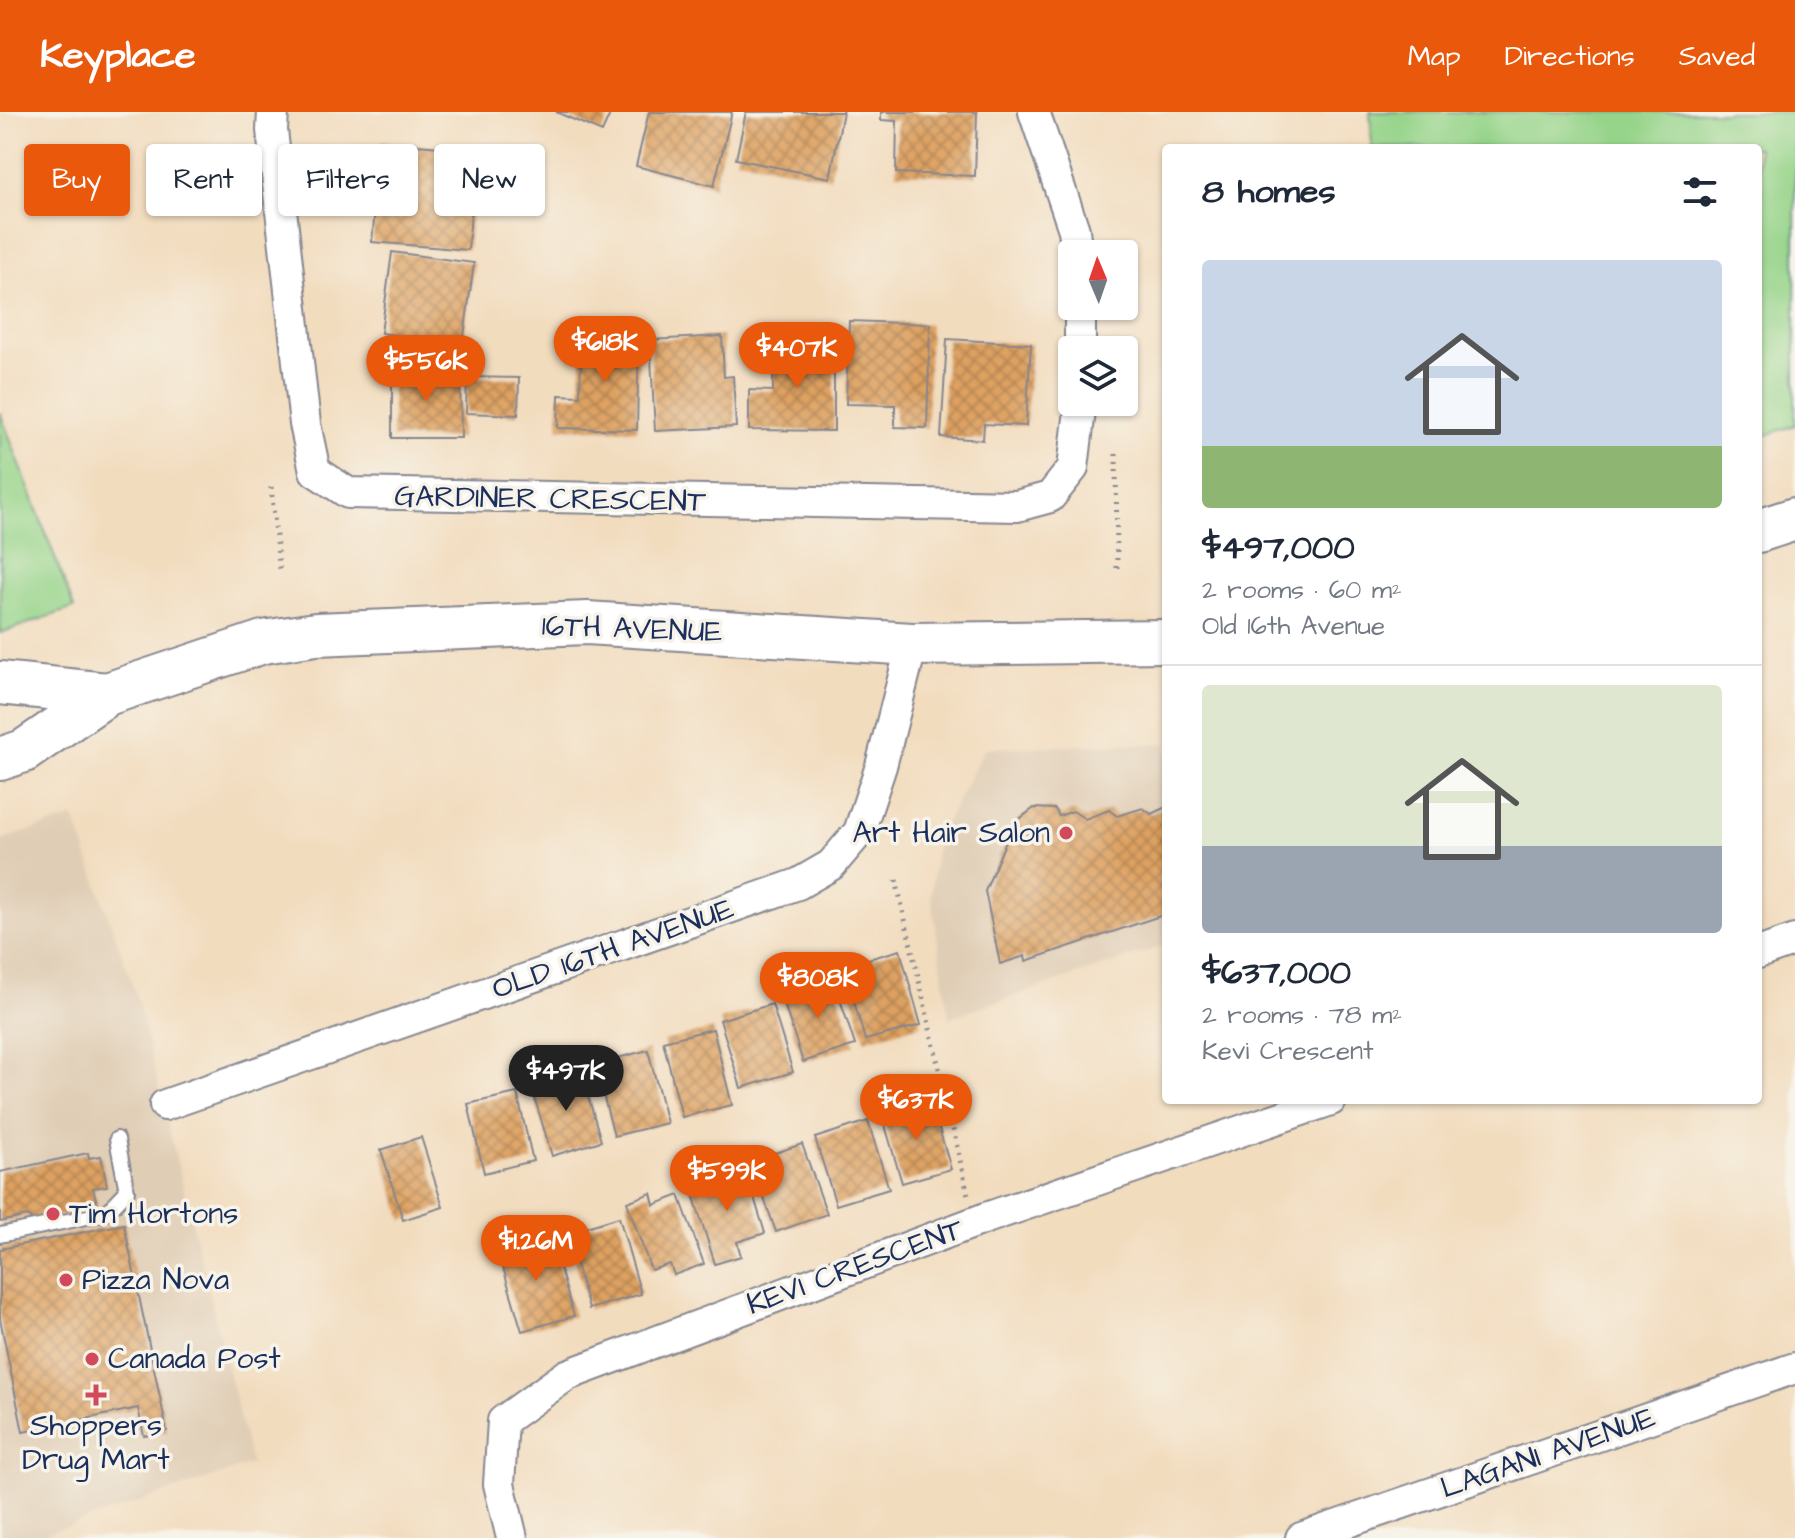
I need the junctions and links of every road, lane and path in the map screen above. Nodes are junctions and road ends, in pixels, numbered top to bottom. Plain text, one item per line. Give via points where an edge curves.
1 (273, 112) edge
2 (1034, 112) edge
3 (1075, 240) edge
4 (1079, 416) edge
5 (1116, 454) dead end
6 (271, 487) dead end
7 (1795, 519) edge
8 (1762, 530) edge
9 (1117, 569) dead end
10 (280, 574) dead end
11 (1162, 641) edge
12 (912, 644) junction
13 (0, 683) edge
14 (107, 694) junction
15 (0, 759) edge
16 (896, 880) dead end
17 (1795, 940) edge
18 (1762, 952) edge
19 (1319, 1104) edge
20 (165, 1105) dead end
21 (117, 1139) dead end
22 (974, 1223) junction
23 (0, 1235) edge
24 (1795, 1368) edge
25 (507, 1537) edge
26 (1301, 1538) edge

1 - 4 street, GARDINER CRESCENT via 305,424 315,471 348,493 1017,506 1050,497 1073,468
2 - 3 street
5 - 9 path
6 - 10 path
7 - 8 main road
11 - 12 main road, 16TH AVENUE
12 - 14 main road, 16TH AVENUE via 587,623 316,634 263,642
12 - 20 street, OLD 16TH AVENUE via 859,832 831,865 798,884
13 - 14 main road, 16TH AVENUE
14 - 15 main road, 16TH AVENUE via 24,751
16 - 22 path
17 - 18 street
19 - 22 street, KEVI CRESCENT
21 - 23 lane via 127,1191 106,1213
22 - 25 street, KEVI CRESCENT via 567,1375 538,1394 503,1421 499,1484
24 - 26 street, LAGANI AVENUE

